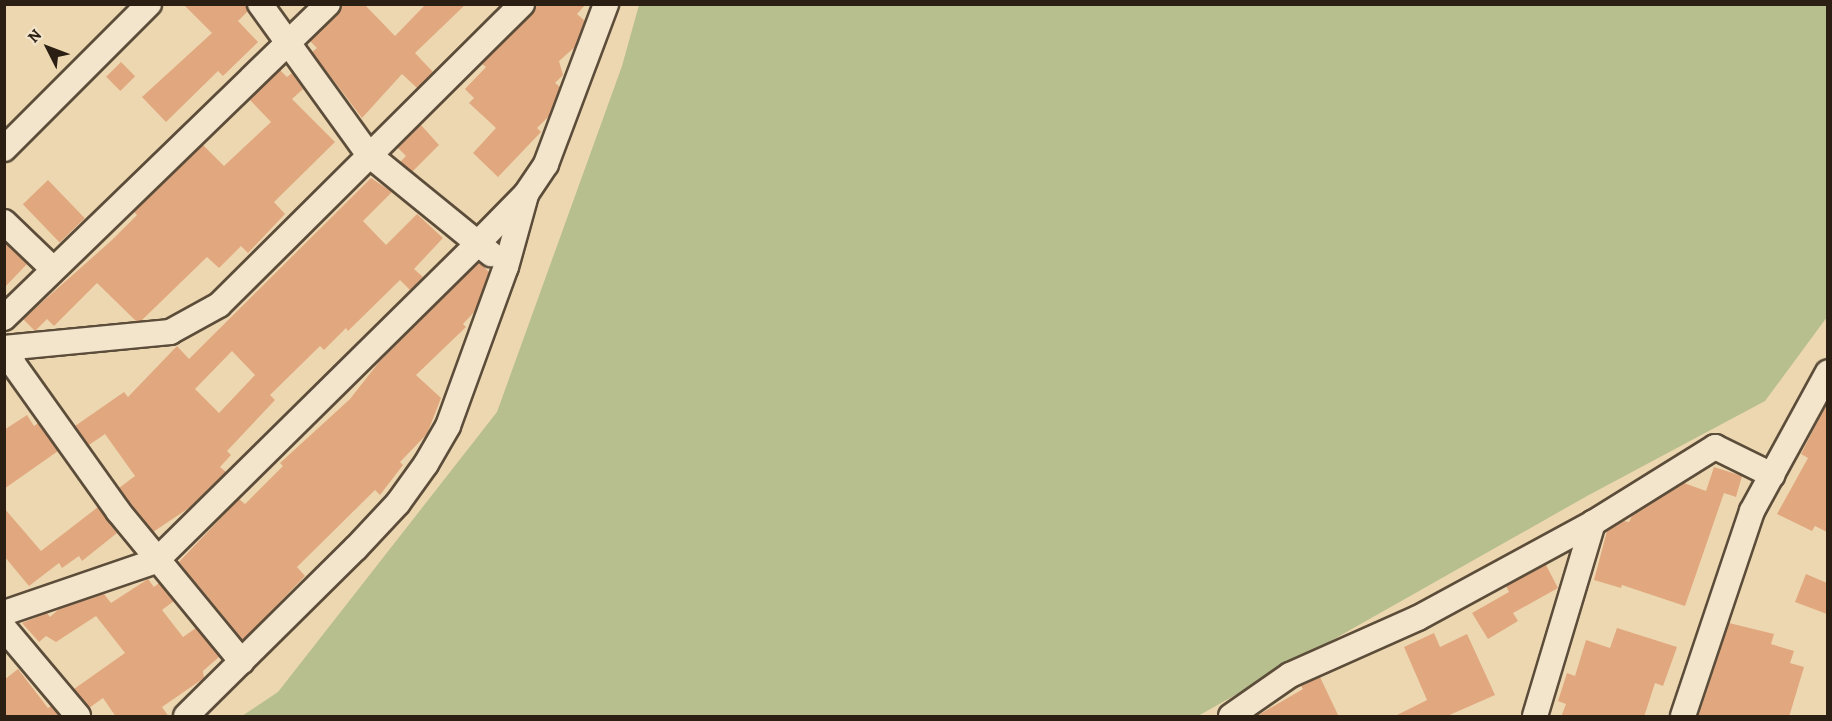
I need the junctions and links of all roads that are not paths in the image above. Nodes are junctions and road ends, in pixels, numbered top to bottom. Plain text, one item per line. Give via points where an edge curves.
1 (149, 4) edge
2 (260, 4) edge
3 (328, 4) edge
4 (522, 4) edge
5 (606, 4) edge
6 (288, 44) junction
7 (4, 149) edge
8 (369, 154) junction
9 (526, 194) junction
10 (4, 222) edge
11 (478, 243) junction
12 (506, 267) junction
13 (52, 268) junction
14 (4, 318) edge
15 (7, 348) edge
16 (1827, 372) edge
17 (1772, 475) junction
18 (1593, 523) junction
19 (156, 561) junction
20 (4, 613) edge
21 (4, 628) edge
22 (242, 662) junction
23 (78, 717) edge
24 (186, 717) edge
25 (1231, 717) edge
26 (1535, 717) edge
27 (1683, 717) edge

1 - 7 street
2 - 6 street
3 - 6 street
4 - 8 street
5 - 9 street via 546,164
6 - 8 street
6 - 13 street
8 - 11 street
8 - 15 street via 219,305 170,332
9 - 11 street
9 - 12 street
10 - 13 street
11 - 12 street
11 - 19 street
12 - 22 street via 448,426 426,464 398,503
13 - 14 street
15 - 19 street via 14,365
16 - 17 street
17 - 18 street via 1714,447
17 - 27 street via 1752,511
18 - 25 street via 1418,618 1290,675
18 - 26 street
19 - 20 street
19 - 22 street
21 - 23 street
22 - 24 street

